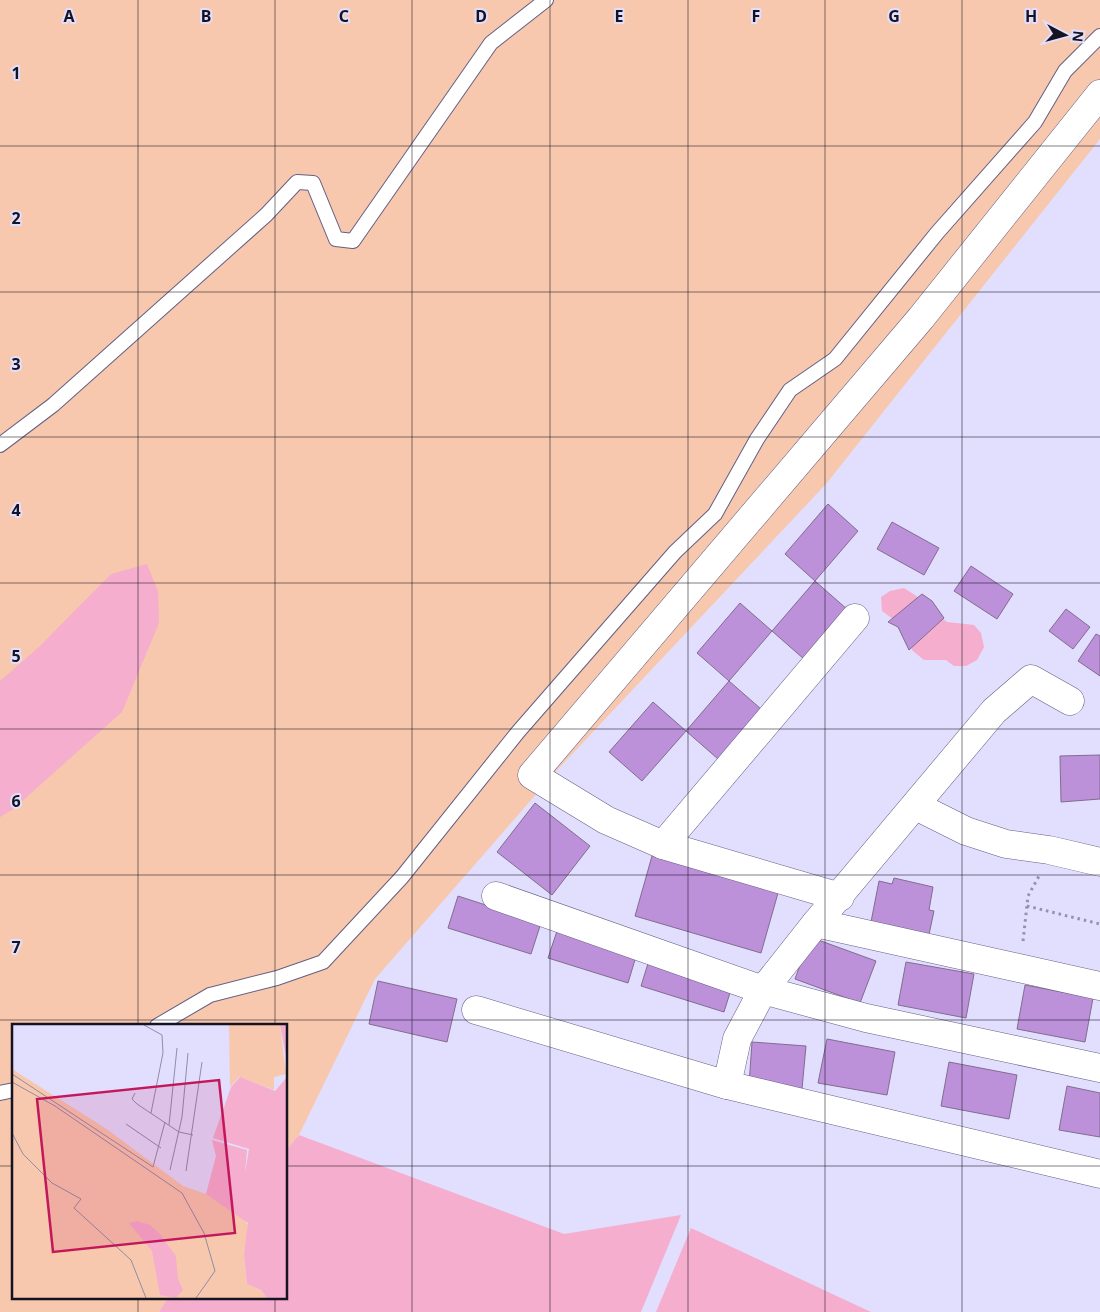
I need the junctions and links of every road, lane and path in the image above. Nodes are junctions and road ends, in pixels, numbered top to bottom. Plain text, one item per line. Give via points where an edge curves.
1 (546, 0) edge
2 (1100, 36) edge
3 (1100, 94) edge
4 (0, 445) edge
5 (855, 618) dead end
6 (1070, 701) dead end
7 (916, 806) junction
8 (663, 845) junction
9 (1071, 855) junction
10 (1100, 862) edge
11 (496, 896) dead end
12 (840, 897) junction
13 (1027, 906) junction
14 (816, 923) junction
15 (1100, 924) edge
16 (1026, 971) junction
17 (1100, 986) edge
18 (763, 990) junction
19 (476, 1010) dead end
20 (160, 1024) edge
21 (1100, 1068) edge
22 (726, 1085) junction
23 (1100, 1174) edge

1 - 4 lane via 491,43 353,241 336,240 313,183 297,182 266,215 53,405
2 - 20 lane via 1065,71 1035,122 937,233 835,359 790,390 757,439 715,514 668,560 518,732 402,877 323,962 210,995
3 - 8 street via 921,318 532,775 606,820
5 - 8 street
6 - 7 street via 1031,679 994,711
7 - 9 street via 966,832 1006,844
7 - 12 street
8 - 12 street
9 - 10 street
9 - 13 path via 1044,864 1028,896
11 - 18 street
12 - 14 street
13 - 15 path
13 - 16 path via 1022,934
14 - 16 street
14 - 18 street
16 - 17 street
18 - 21 street via 866,1018
18 - 22 street via 737,1039
19 - 22 street
22 - 23 street

